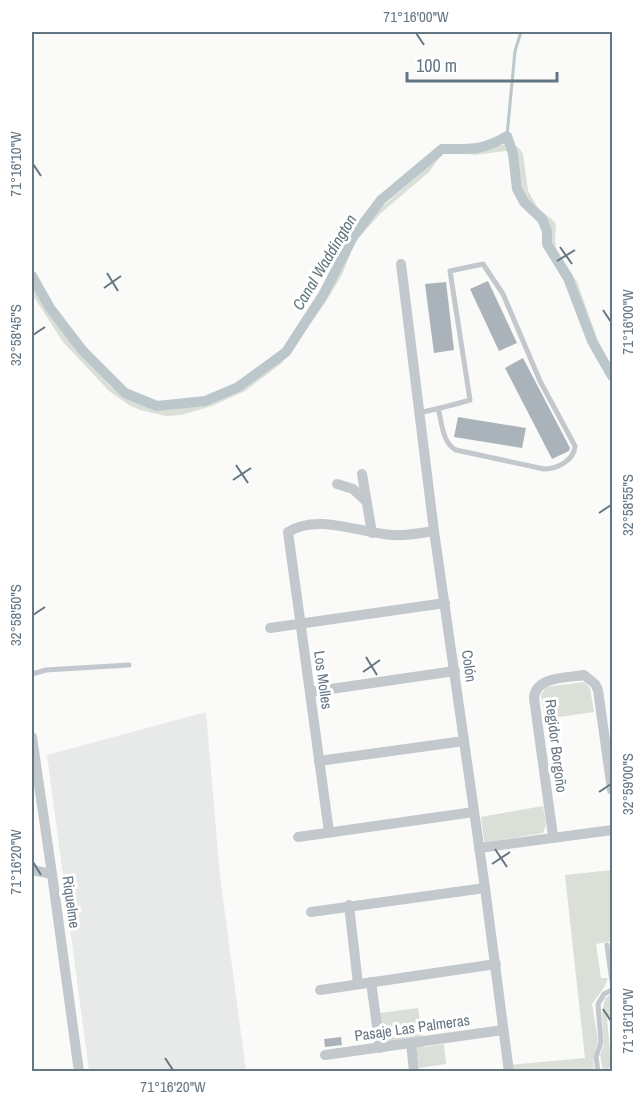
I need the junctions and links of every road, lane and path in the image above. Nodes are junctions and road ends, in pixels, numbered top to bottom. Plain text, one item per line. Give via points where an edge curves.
1 (401, 264) dead end
2 (438, 408) junction
3 (419, 413) junction
4 (362, 474) dead end
5 (337, 484) dead end
6 (366, 501) junction
7 (434, 531) junction
8 (372, 533) junction
9 (445, 603) junction
10 (300, 624) junction
11 (270, 628) dead end
12 (129, 665) dead end
13 (455, 671) junction
14 (32, 674) edge
15 (309, 692) junction
16 (32, 737) edge
17 (464, 741) junction
18 (319, 761) junction
19 (612, 790) edge
20 (474, 812) junction
21 (612, 830) edge
22 (329, 832) junction
23 (553, 836) junction
24 (298, 837) dead end
25 (479, 848) junction
26 (32, 870) edge
27 (52, 874) junction
28 (485, 888) junction
29 (350, 905) junction
30 (311, 912) dead end
31 (607, 945) dead end
32 (496, 964) junction
33 (371, 982) junction
34 (612, 982) edge
35 (358, 984) junction
36 (320, 990) dead end
37 (612, 990) edge
38 (503, 1030) junction
39 (411, 1043) junction
40 (380, 1048) junction
41 (325, 1055) dead end
42 (79, 1071) edge
43 (414, 1071) edge
44 (509, 1071) edge
45 (598, 1071) edge

1 - 3 street, Colón
2 - 2 lane via 447,444 456,450 547,469 570,458 575,450 503,294 483,264 450,271 470,400
2 - 3 lane
3 - 7 street, Colón
4 - 6 street
5 - 6 street via 353,489
6 - 8 street
7 - 8 street via 395,536
7 - 9 street, Colón
8 - 10 street, Los Molles via 318,524 288,532
9 - 10 street
9 - 13 street, Colón
10 - 11 street
10 - 15 street, Los Molles
12 - 14 lane
13 - 15 street
13 - 17 street, Colón
15 - 18 street, Los Molles
16 - 27 street, Riquelme
17 - 18 street
17 - 20 street, Colón
18 - 22 street, Los Molles
19 - 23 street, Regidor Borgoño via 595,684 584,675 545,681 534,690 534,698
20 - 22 street
20 - 25 street, Colón
21 - 23 street
22 - 24 street
23 - 25 street
25 - 28 street, Colón
26 - 27 street
27 - 42 street, Riquelme
28 - 29 street
28 - 32 street, Colón
29 - 30 street
29 - 35 street
31 - 34 lane
32 - 33 street
32 - 38 street, Colón
33 - 35 street
33 - 40 street
35 - 36 street
37 - 45 lane via 598,1004
38 - 39 street, Pasaje Las Palmeras
38 - 44 street, Colón
39 - 40 street, Pasaje Las Palmeras
39 - 43 street
40 - 41 street, Pasaje Las Palmeras

